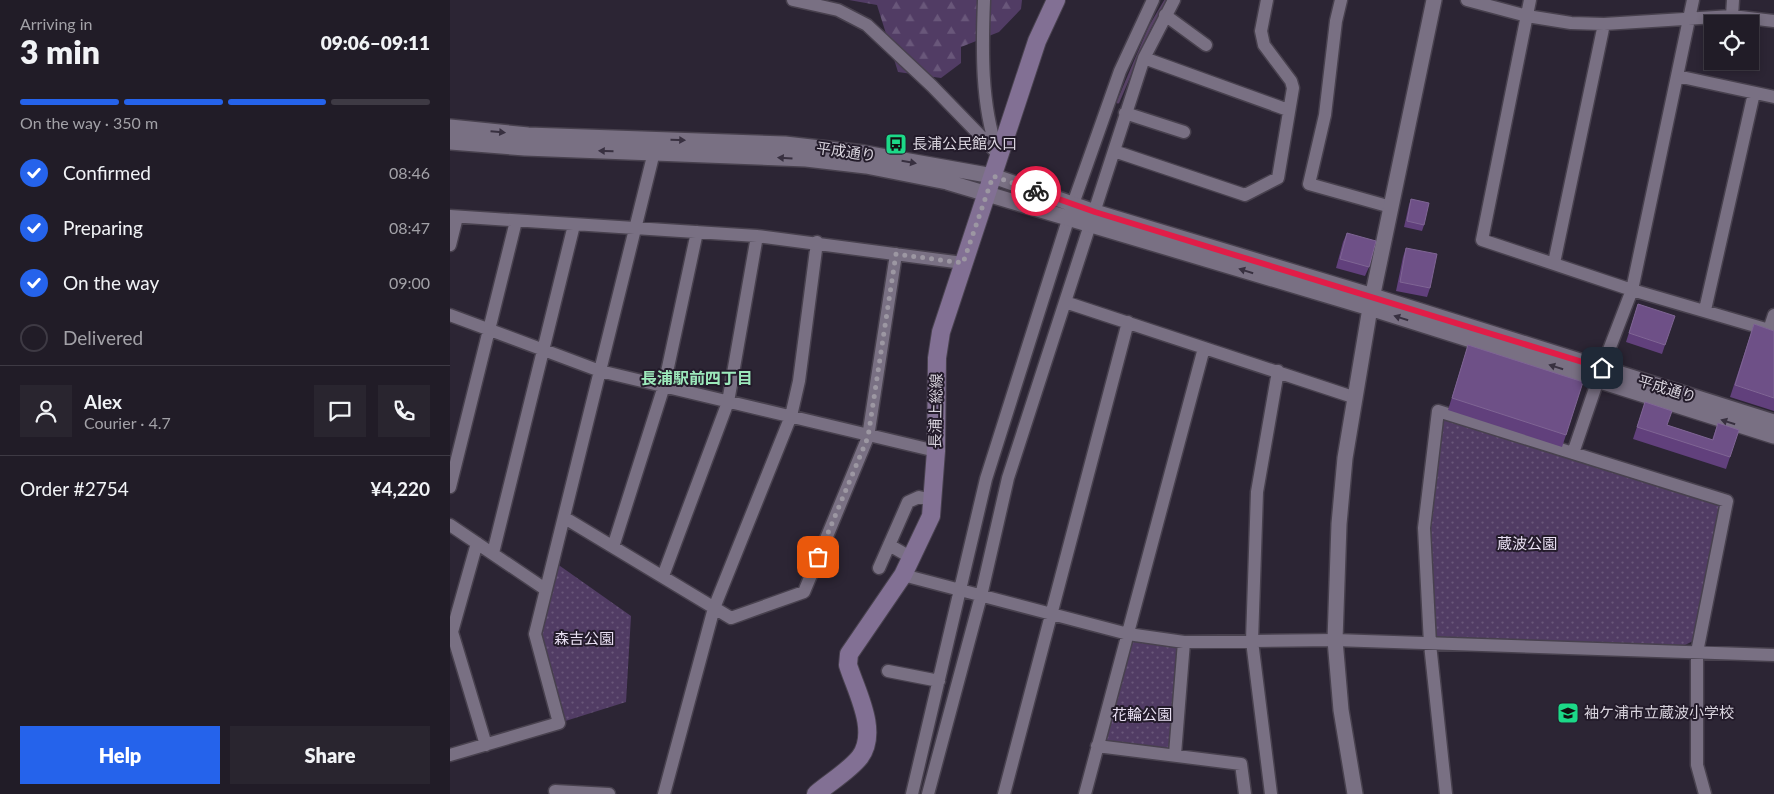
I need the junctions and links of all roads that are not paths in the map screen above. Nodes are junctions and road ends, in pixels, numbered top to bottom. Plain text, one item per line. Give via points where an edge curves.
1 (793, 0) edge
2 (984, 0) edge
3 (1056, 0) edge
4 (1153, 0) edge
5 (1174, 0) edge
6 (1267, 0) edge
7 (1341, 0) edge
8 (1434, 0) edge
9 (1467, 0) edge
10 (1530, 0) edge
11 (1693, 0) edge
12 (1733, 0) edge
13 (1165, 15) junction
14 (1732, 15) edge
15 (1527, 16) junction
16 (1704, 17) edge
17 (1689, 18) junction
18 (1759, 19) edge
19 (1774, 21) edge
20 (1604, 24) junction
21 (1206, 45) dead end
22 (1144, 58) junction
23 (1677, 76) junction
24 (1754, 92) junction
25 (1774, 97) edge
26 (1288, 110) junction
27 (1125, 113) junction
28 (450, 127) edge
29 (1184, 132) dead end
30 (450, 142) edge
31 (656, 146) junction
32 (1114, 151) junction
33 (998, 155) junction
34 (993, 176) junction
35 (988, 195) junction
36 (1391, 207) junction
37 (1071, 211) junction
38 (453, 216) edge
39 (1093, 218) junction
40 (516, 221) junction
41 (574, 225) junction
42 (634, 228) junction
43 (697, 232) junction
44 (757, 236) junction
45 (818, 242) junction
46 (450, 245) edge
47 (896, 254) junction
48 (963, 263) junction
49 (1554, 263) junction
50 (1632, 290) junction
51 (1065, 302) junction
52 (1371, 302) junction
53 (1705, 310) junction
54 (450, 315) edge
55 (1774, 315) edge
56 (1128, 322) junction
57 (489, 329) junction
58 (1204, 348) junction
59 (544, 349) junction
60 (600, 371) junction
61 (1278, 371) junction
62 (1600, 374) junction
63 (664, 386) junction
64 (1356, 398) junction
65 (728, 402) junction
66 (791, 416) junction
67 (1774, 422) edge
68 (1774, 436) edge
69 (868, 437) junction
70 (936, 451) junction
71 (1573, 453) junction
72 (450, 487) edge
73 (933, 500) junction
74 (565, 518) junction
75 (450, 524) edge
76 (477, 543) junction
77 (889, 545) junction
78 (613, 546) junction
79 (493, 553) junction
80 (912, 558) junction
81 (879, 568) dead end
82 (903, 575) junction
83 (663, 576) junction
84 (545, 589) junction
85 (961, 590) junction
86 (981, 596) junction
87 (714, 608) junction
88 (1051, 614) junction
89 (451, 633) edge
90 (1128, 634) junction
91 (1335, 640) junction
92 (1252, 641) junction
93 (1184, 642) junction
94 (1430, 644) junction
95 (1697, 652) junction
96 (1774, 655) edge
97 (888, 671) dead end
98 (939, 681) junction
99 (486, 745) junction
100 (1098, 746) junction
101 (1175, 754) junction
102 (450, 756) edge
103 (555, 791) dead end
104 (609, 794) edge
105 (664, 794) edge
106 (816, 794) edge
107 (912, 794) edge
108 (928, 794) edge
109 (1004, 794) edge
110 (1085, 794) edge
111 (1245, 794) edge
112 (1271, 794) edge
113 (1355, 794) edge
114 (1446, 794) edge
115 (1705, 794) edge

1 - 33 street via 838,10 867,25
2 - 33 street via 982,40 989,128
3 - 33 main road, 長浦上総線 via 1037,41
4 - 37 street via 1120,71
5 - 13 street
6 - 26 street via 1261,31 1270,56 1291,82 1293,88
7 - 36 street via 1325,115 1309,184
8 - 36 street
9 - 15 street
10 - 15 street
11 - 17 street
12 - 14 street
13 - 21 street
13 - 22 street
15 - 20 street
15 - 49 street via 1482,240
16 - 17 street
17 - 20 street
17 - 23 street
18 - 19 street
20 - 49 street
22 - 26 street
22 - 27 street
23 - 24 street
23 - 50 street
24 - 25 street
24 - 53 street
26 - 32 street via 1278,178 1245,195
27 - 29 street
27 - 32 street
28 -> 31 street, 平成通り
31 -> 30 street, 平成通り via 525,148
31 -> 34 street, 平成通り via 785,144 864,153
35 -> 31 street, 平成通り via 948,182 866,166
31 - 42 street
32 - 39 street
33 - 34 main road, 長浦上総線
34 - 35 main road, 長浦上総線
34 - 37 street, 平成通り
35 - 37 street, 平成通り
35 - 48 main road, 長浦上総線
36 - 52 street
37 - 39 street, 平成通り
37 - 85 street via 986,479
38 - 40 street
38 - 46 street
39 - 51 street
39 - 52 street, 平成通り
40 - 41 street
40 - 57 street
41 - 42 street
41 - 59 street
42 - 43 street
42 - 60 street
43 - 44 street
43 - 63 street
44 - 45 street
44 - 65 street
45 - 47 street
45 - 66 street via 799,381
47 - 48 street
47 - 69 street
48 - 70 main road, 長浦上総線 via 941,332 937,358
49 - 50 street
50 - 53 street
50 - 62 street
51 - 56 street
51 - 86 street via 1008,478
52 - 62 street, 平成通り
52 - 64 street
53 - 55 street via 1769,330
54 - 57 street
56 - 58 street
56 - 88 street
57 - 59 street
57 - 72 street
58 - 61 street
58 - 90 street
59 - 60 street
59 - 79 street
60 - 63 street
60 - 74 street
61 - 64 street
61 - 92 street via 1256,492
62 - 67 street, 平成通り
68 -> 62 street, 平成通り
62 - 71 street
63 - 65 street
63 - 78 street
64 - 91 street via 1339,524
65 - 66 street
65 - 83 street
66 - 69 street
66 - 87 street
69 - 70 street
69 - 87 street via 804,592 731,618
70 - 73 main road, 長浦上総線
71 - 94 street via 1438,411 1424,528
71 - 95 street via 1727,500
73 - 77 street via 920,497 908,502
73 - 80 main road, 長浦上総線 via 930,516
74 - 78 street
74 - 84 street
75 - 76 street
76 - 79 street
76 - 89 street
77 - 80 street
77 - 81 street
78 - 83 street
79 - 84 street
80 - 82 main road, 長浦上総線
82 - 85 street
82 - 106 main road, 長浦上総線 via 849,654 848,665 868,732 866,746 859,758
83 - 87 street
84 - 99 street via 535,634 559,724
85 - 86 street
85 - 98 street
86 - 88 street
86 - 108 street
87 - 105 street
88 - 90 street
88 - 109 street
89 - 99 street
90 - 93 street
90 - 100 street
91 - 92 street
91 - 94 street
91 - 113 street via 1341,710
92 - 93 street
92 - 112 street
93 - 101 street
94 - 95 street
94 - 114 street
95 - 96 street
95 - 115 street via 1697,765
97 - 98 street
98 - 107 street
99 - 102 street
100 - 101 street
100 - 110 street
101 - 111 street via 1241,764
103 - 104 street

